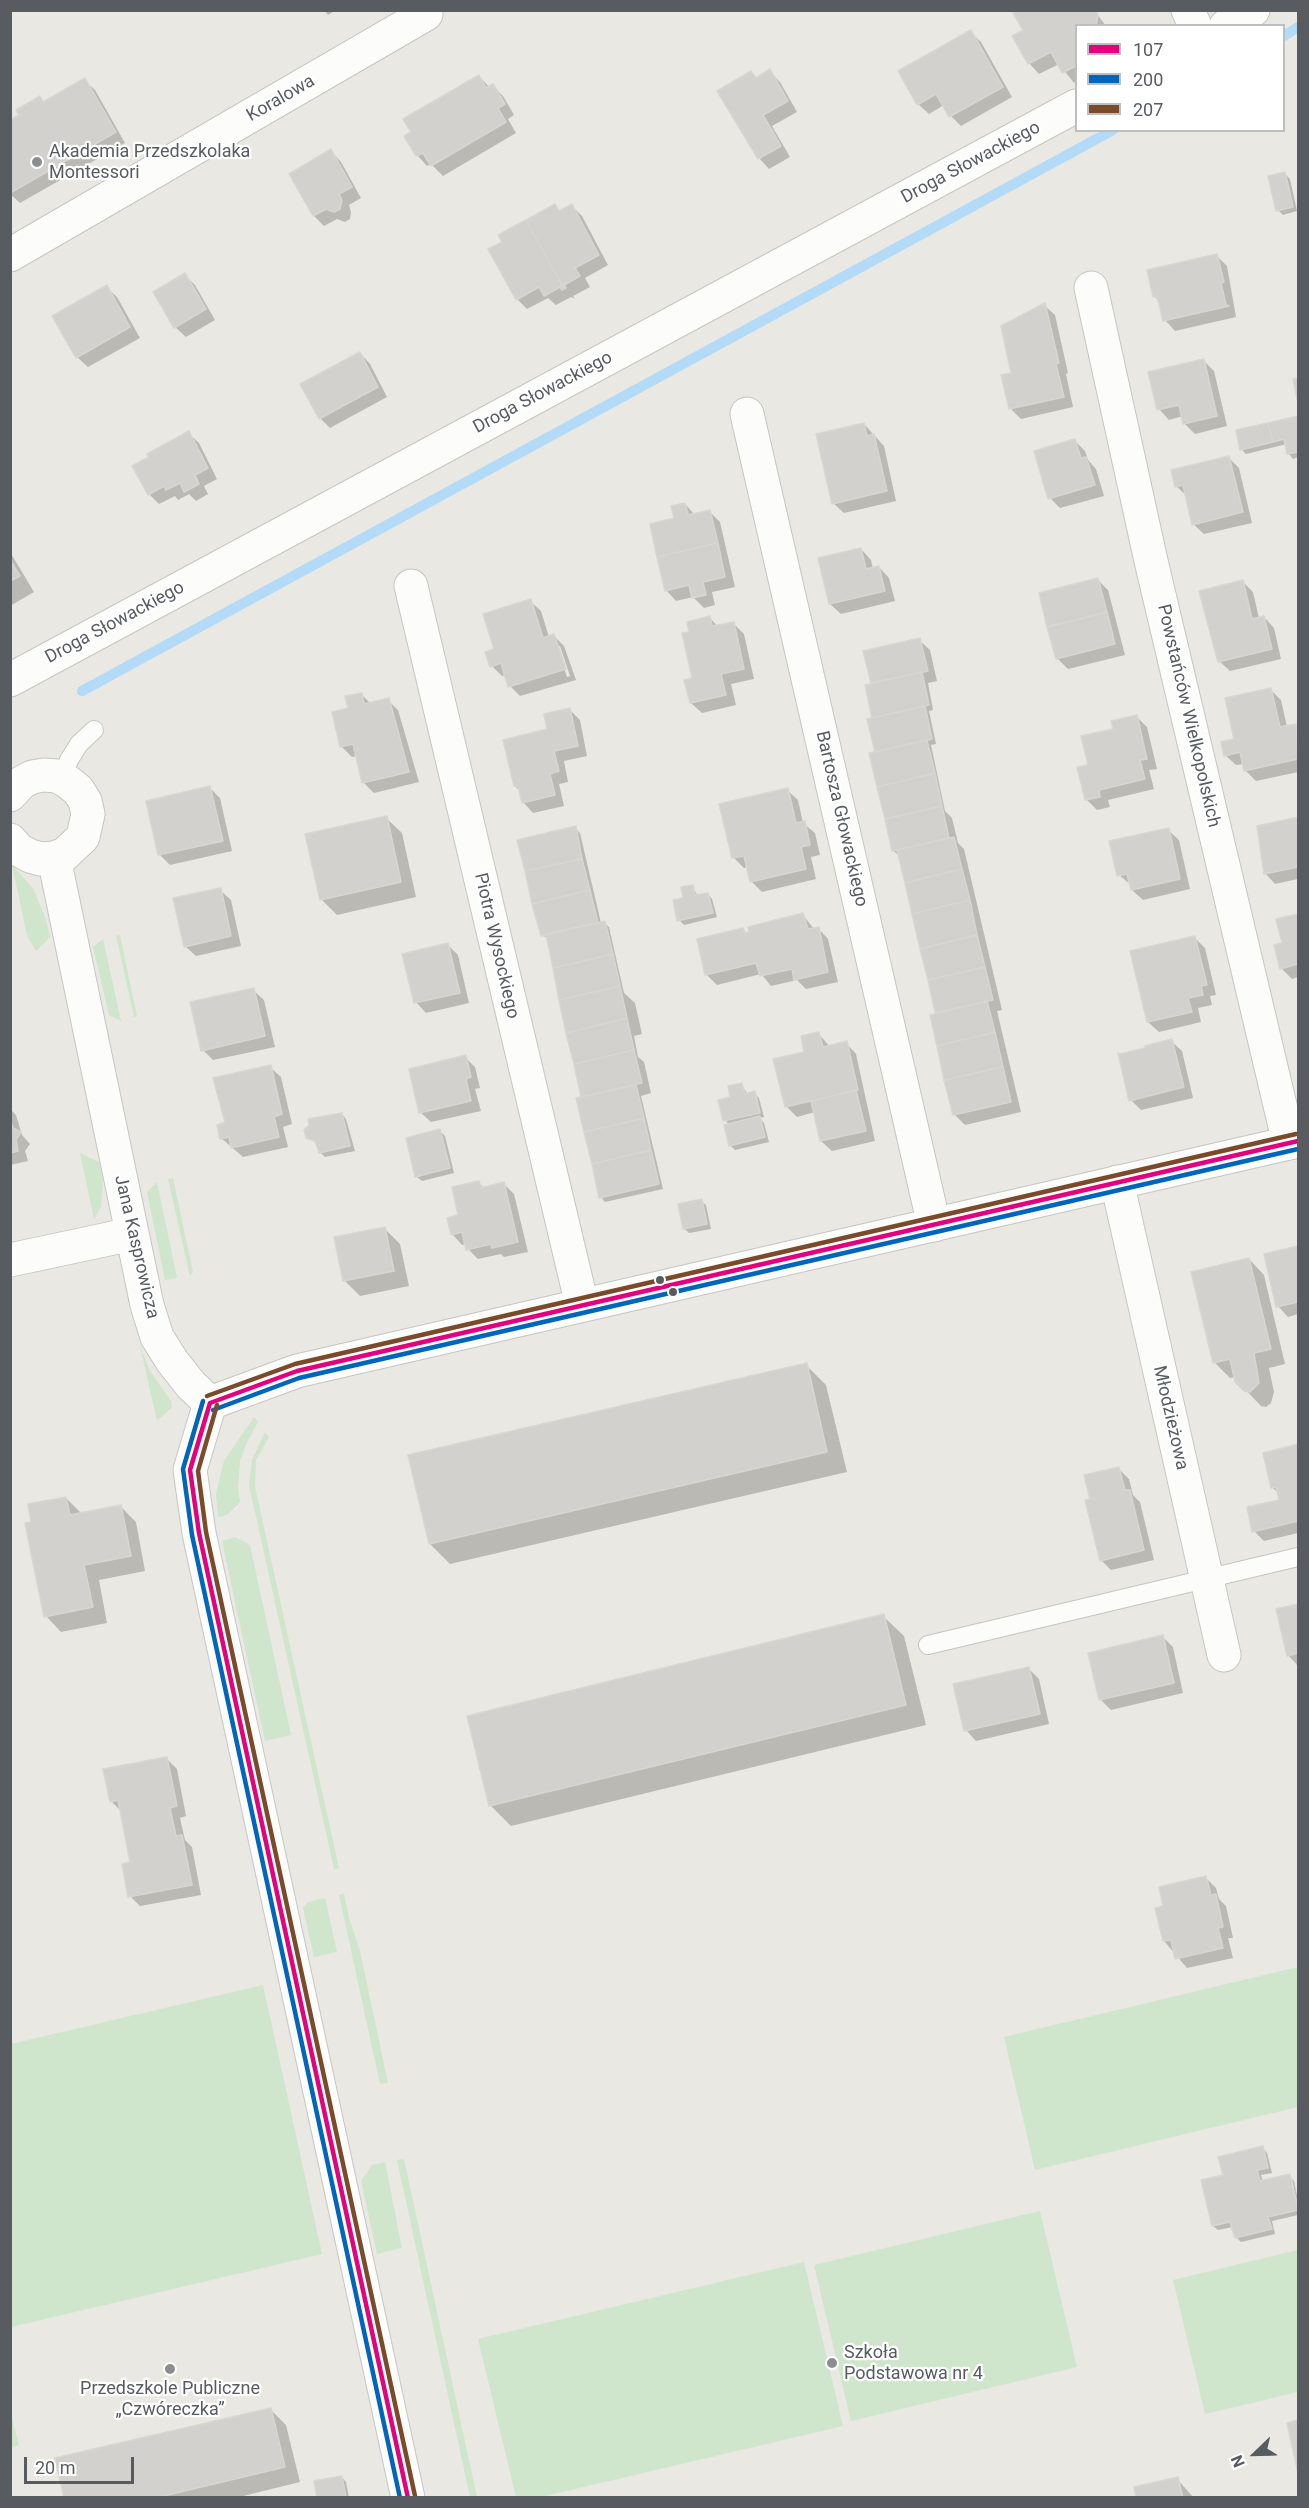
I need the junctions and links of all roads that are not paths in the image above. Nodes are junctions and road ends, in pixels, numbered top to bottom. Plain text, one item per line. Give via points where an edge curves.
1 (1188, 10) edge
2 (1253, 10) edge
3 (426, 14) dead end
4 (1194, 24) edge
5 (1229, 24) edge
6 (1075, 107) edge
7 (10, 255) edge
8 (1091, 288) dead end
9 (747, 414) dead end
10 (411, 586) dead end
11 (10, 680) edge
12 (94, 730) dead end
13 (62, 779) junction
14 (14, 782) edge
15 (10, 840) edge
16 (54, 858) junction
17 (1294, 1142) edge
18 (1117, 1182) junction
19 (934, 1225) junction
20 (132, 1234) junction
21 (10, 1260) edge
22 (582, 1305) junction
23 (210, 1403) junction
24 (1299, 1557) edge
25 (1207, 1579) junction
26 (928, 1645) dead end
27 (1224, 1655) dead end
28 (408, 2498) edge

1 - 4 street
2 - 5 street
3 - 7 street, Koralowa
6 - 11 street, Droga Słowackiego
8 - 17 street, Powstańców Wielkopolskich via 1151,561
9 - 19 street, Bartosza Głowackiego
10 - 22 street, Piotra Wysockiego
12 - 13 lane via 78,744
13 - 14 street via 44,775
13 - 16 street via 78,790 85,801 87,826 75,847
15 - 16 street via 30,856
16 - 20 street, Jana Kasprowicza
17 - 18 street
18 - 19 street
18 - 25 street, Młodzieżowa
19 - 22 street
20 - 21 street
20 - 23 street, Jana Kasprowicza via 157,1337 191,1385
22 - 23 street via 297,1371
23 - 28 street via 190,1470 199,1533
24 - 25 lane
25 - 26 lane
25 - 27 street, Młodzieżowa

